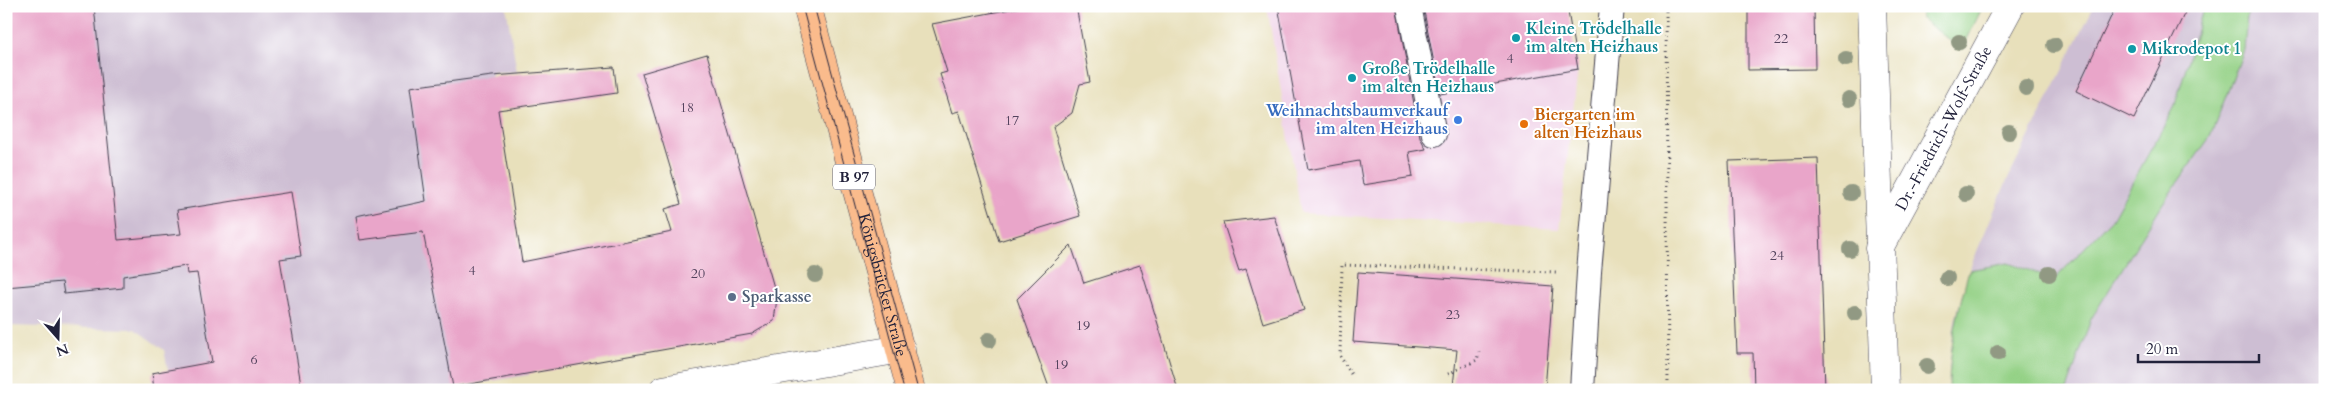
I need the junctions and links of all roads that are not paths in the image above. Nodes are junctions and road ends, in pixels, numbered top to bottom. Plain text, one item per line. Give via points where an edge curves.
1 (807, 6) edge
2 (1409, 6) edge
3 (1612, 6) edge
4 (1872, 6) edge
5 (2010, 6) edge
6 (1434, 134) dead end
7 (1879, 249) junction
8 (902, 348) junction
9 (662, 390) edge
10 (911, 390) edge
11 (1582, 390) edge
12 (1884, 390) edge

1 - 8 main road, Königsbrücker Straße / B 97
2 - 6 lane
3 - 11 lane
4 - 7 street, Dr.-Friedrich-Wolf-Straße
5 - 7 street, Dr.-Friedrich-Wolf-Straße
7 - 12 street, Dr.-Friedrich-Wolf-Straße
8 - 9 street
8 - 10 main road, Königsbrücker Straße / B 97

